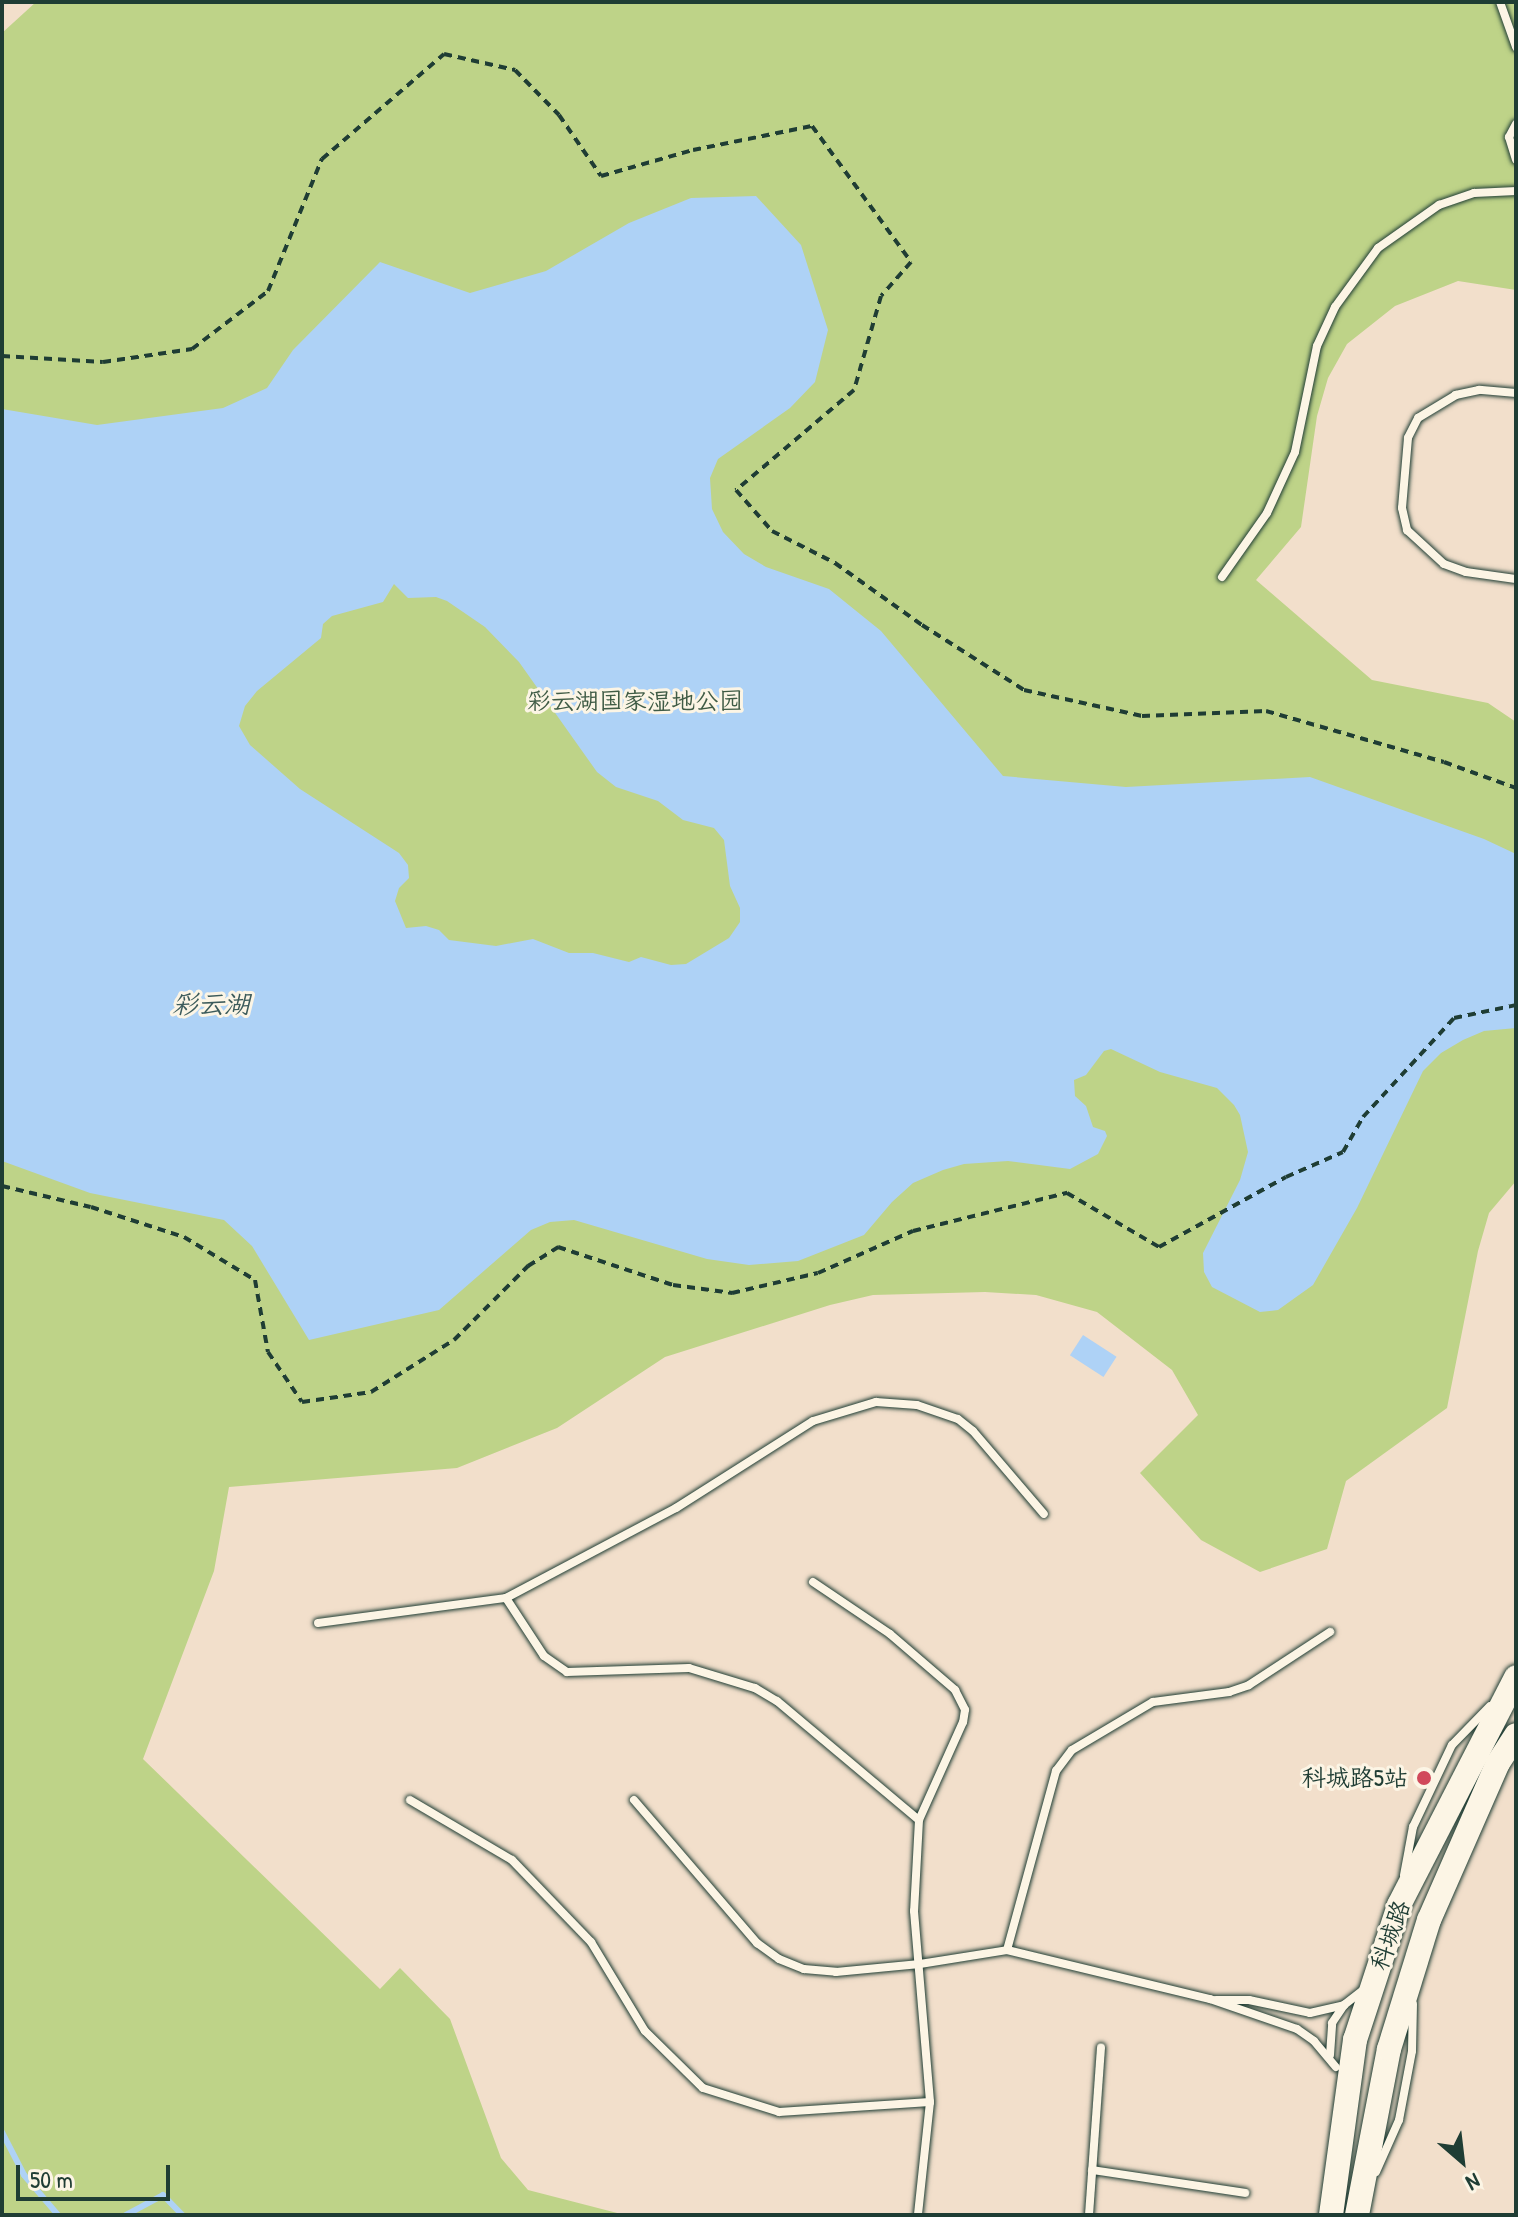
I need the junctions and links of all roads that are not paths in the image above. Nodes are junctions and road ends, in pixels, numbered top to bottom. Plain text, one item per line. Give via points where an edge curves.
1 (1500, 2) edge
2 (1516, 47) edge
3 (1516, 124) edge
4 (1516, 160) edge
5 (1516, 191) edge
6 (1516, 393) edge
7 (1222, 577) dead end
8 (1516, 579) edge
9 (1044, 1514) dead end
10 (813, 1582) dead end
11 (506, 1598) junction
12 (318, 1623) dead end
13 (1330, 1632) dead end
14 (1514, 1680) edge
15 (1516, 1735) edge
16 (410, 1800) dead end
17 (634, 1800) dead end
18 (919, 1820) junction
19 (1007, 1950) junction
20 (920, 1964) junction
21 (1373, 1982) junction
22 (1210, 1999) junction
23 (1344, 2005) junction
24 (1101, 2047) dead end
25 (1336, 2067) junction
26 (1347, 2090) junction
27 (930, 2102) junction
28 (1092, 2170) junction
29 (1245, 2193) dead end
30 (1357, 2214) edge
31 (918, 2215) edge
32 (1089, 2215) edge
33 (1331, 2215) edge

1 - 2 lane
3 - 4 lane via 1509,137
5 - 7 lane via 1474,193 1439,205 1378,248 1335,307 1317,346 1295,452 1267,513
6 - 8 lane via 1479,390 1456,395 1418,418 1408,438 1402,508 1407,530 1444,564
9 - 11 lane via 958,1419 917,1405 876,1402 813,1421 676,1508
10 - 18 lane via 890,1634 962,1699 963,1722
11 - 12 lane
11 - 18 lane via 544,1656 567,1672 689,1668 755,1688
13 - 19 lane via 1249,1685 1135,1709 1063,1759
14 - 21 main road, 科城路 via 1399,1905
15 - 30 main road, 科城路 via 1498,1763 1435,1906 1389,2049
16 - 27 lane via 512,1860 591,1942 645,2031 703,2088 779,2112
17 - 20 lane via 757,1943 779,1959 804,1969 836,1972
18 - 20 lane via 913,1890
19 - 20 lane
19 - 22 lane
20 - 27 lane
21 - 23 lane
21 - 26 main road, 科城路
22 - 23 lane via 1249,2000 1310,2013
22 - 25 lane via 1297,2029
23 - 25 lane via 1328,2038
24 - 28 lane
25 - 26 lane
26 - 33 main road, 科城路
27 - 31 lane
28 - 29 lane
28 - 32 lane

